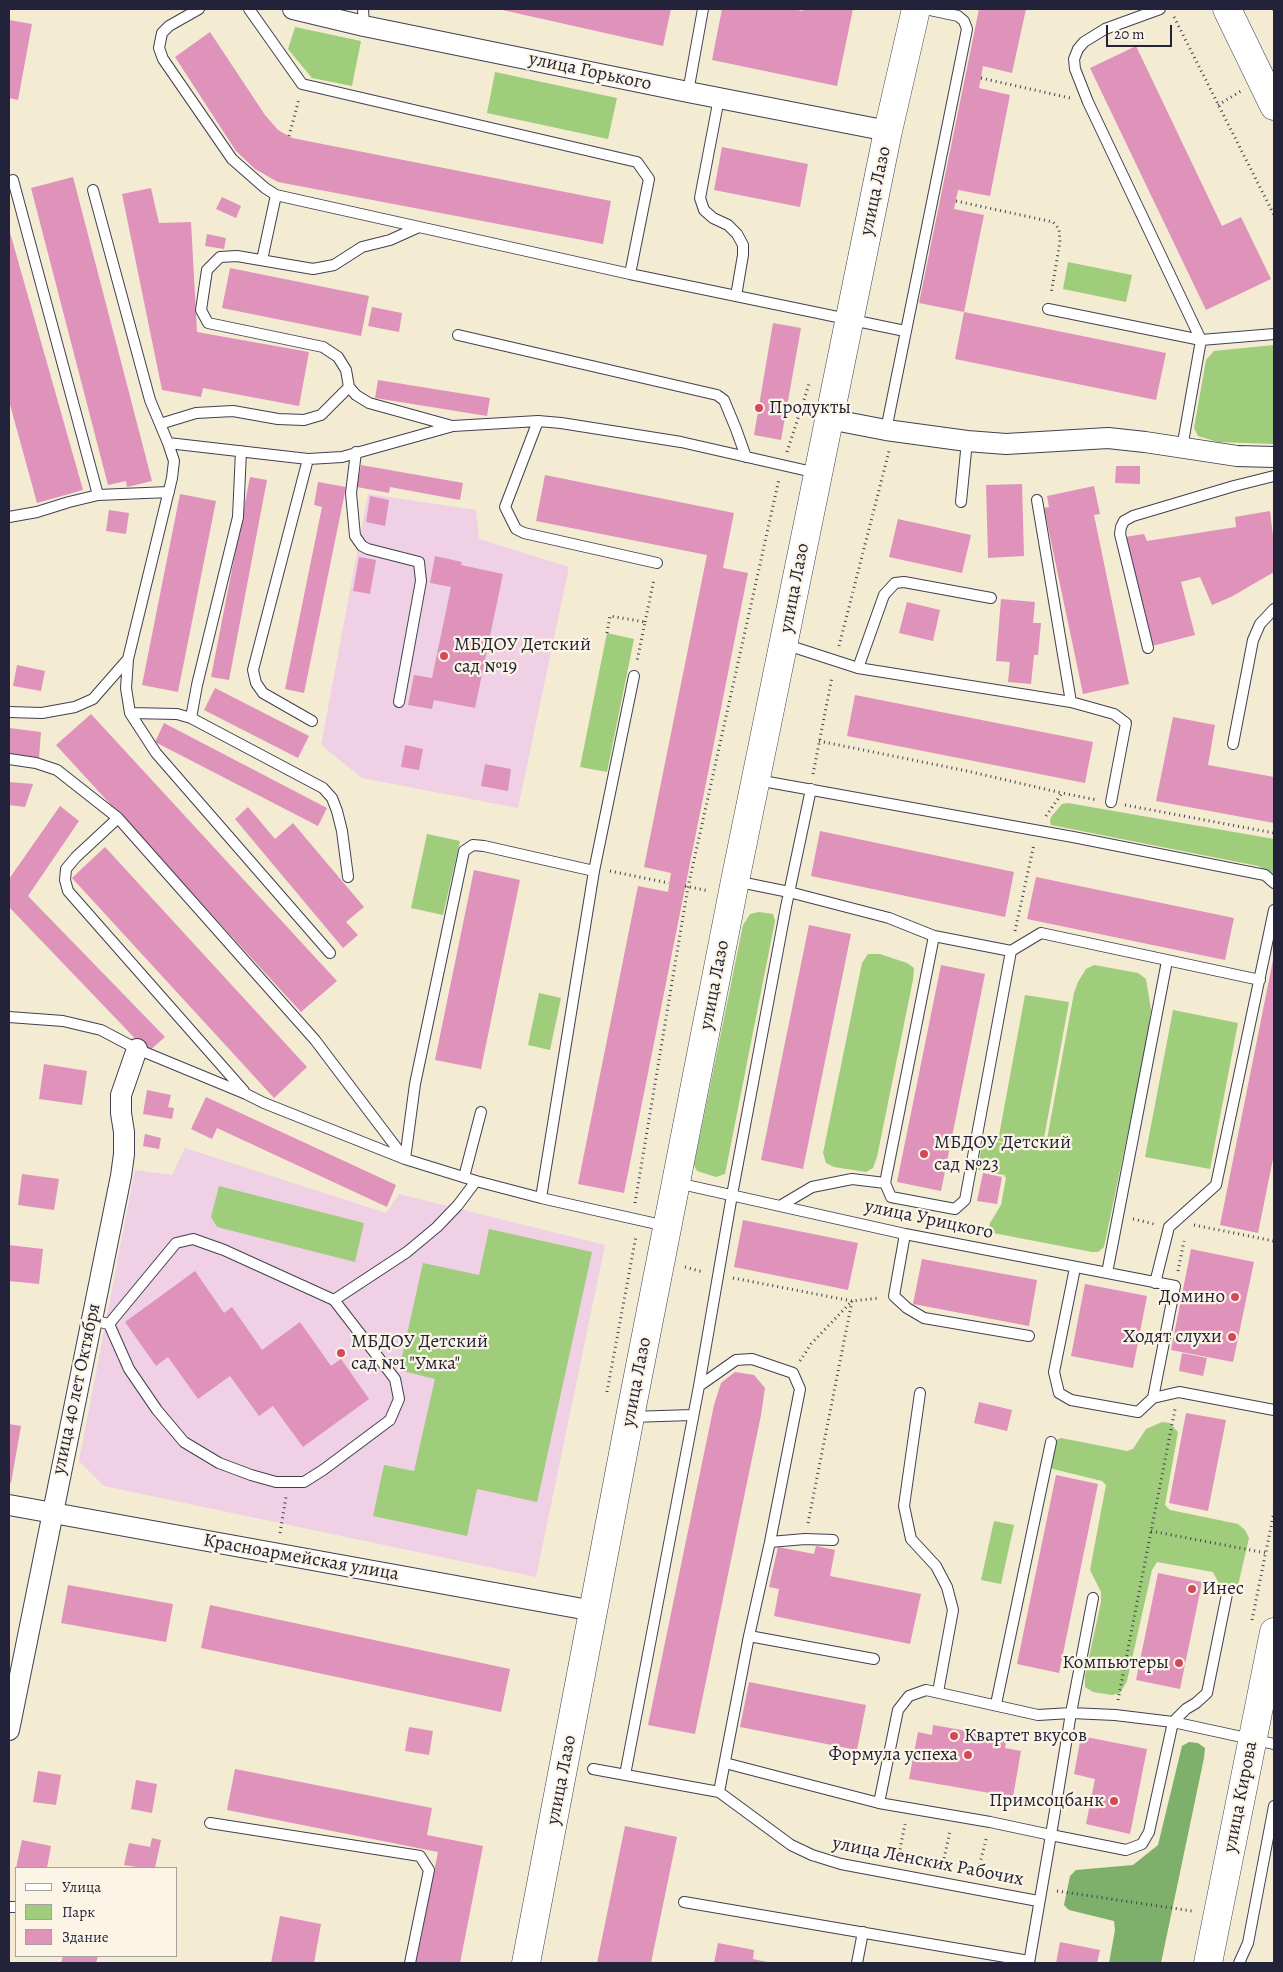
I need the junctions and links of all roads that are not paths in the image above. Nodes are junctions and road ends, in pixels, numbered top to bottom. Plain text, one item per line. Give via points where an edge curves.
1 (199, 9) edge
2 (249, 9) edge
3 (293, 9) edge
4 (703, 9) edge
5 (916, 9) edge
6 (925, 9) edge
7 (1160, 9) edge
8 (1227, 9) edge
9 (363, 18) edge
10 (688, 92) junction
11 (719, 98) junction
12 (1274, 106) edge
13 (888, 131) junction
14 (13, 180) dead end
15 (93, 190) dead end
16 (276, 195) junction
17 (419, 227) junction
18 (262, 260) junction
19 (630, 274) junction
20 (736, 296) junction
21 (1048, 309) road end
22 (849, 320) junction
23 (905, 331) junction
24 (1274, 334) edge
25 (458, 335) dead end
26 (1201, 340) junction
27 (349, 386) junction
28 (829, 419) junction
29 (538, 421) junction
30 (160, 424) junction
31 (453, 426) junction
32 (890, 430) junction
33 (967, 441) junction
34 (168, 443) junction
35 (1182, 448) junction
36 (241, 451) junction
37 (356, 452) junction
38 (746, 457) junction
39 (1274, 457) edge
40 (308, 459) junction
41 (818, 473) junction
42 (1274, 476) edge
43 (169, 492) junction
44 (98, 495) junction
45 (1037, 500) dead end
46 (961, 502) dead end
47 (9, 517) edge
48 (657, 563) road end
49 (991, 598) dead end
50 (1274, 608) edge
51 (783, 644) junction
52 (1148, 648) dead end
53 (128, 659) junction
54 (858, 668) junction
55 (634, 676) road end
56 (399, 702) dead end
57 (1071, 702) junction
58 (9, 712) edge
59 (130, 713) junction
60 (191, 718) junction
61 (312, 721) dead end
62 (1233, 744) dead end
63 (9, 759) edge
64 (756, 780) junction
65 (811, 789) junction
66 (1111, 802) road end
67 (118, 818) junction
68 (594, 870) junction
69 (348, 877) dead end
70 (735, 881) junction
71 (1274, 883) edge
72 (789, 892) junction
73 (1274, 910) edge
74 (934, 936) junction
75 (1011, 951) junction
76 (330, 953) dead end
77 (1167, 961) junction
78 (1260, 980) junction
79 (9, 1017) edge
80 (138, 1049) junction
81 (246, 1094) junction
82 (481, 1112) dead end
83 (405, 1159) junction
84 (464, 1177) junction
85 (476, 1181) junction
86 (676, 1183) junction
87 (885, 1183) junction
88 (732, 1195) junction
89 (541, 1198) junction
90 (780, 1206) junction
91 (667, 1226) junction
92 (905, 1234) junction
93 (1075, 1268) junction
94 (1106, 1273) junction
95 (1155, 1283) junction
96 (334, 1300) junction
97 (100, 1322) junction
98 (1029, 1336) dead end
99 (699, 1386) junction
100 (920, 1392) dead end
101 (1153, 1398) junction
102 (1274, 1410) edge
103 (692, 1415) junction
104 (630, 1417) junction
105 (1051, 1442) dead end
106 (9, 1505) edge
107 (52, 1512) junction
108 (832, 1540) dead end
109 (770, 1542) junction
110 (1227, 1594) dead end
111 (1093, 1598) dead end
112 (594, 1611) junction
113 (1274, 1632) edge
114 (749, 1636) junction
115 (874, 1659) dead end
116 (938, 1692) junction
117 (996, 1704) junction
118 (1071, 1713) junction
119 (1173, 1722) junction
120 (9, 1730) edge
121 (1263, 1742) edge
122 (725, 1763) junction
123 (593, 1769) dead end
124 (625, 1775) junction
125 (720, 1792) junction
126 (880, 1803) junction
127 (1274, 1806) edge
128 (210, 1823) dead end
129 (1272, 1832) edge
130 (1051, 1835) junction
131 (684, 1902) dead end
132 (1038, 1902) junction
133 (863, 1932) junction
134 (1029, 1962) edge
135 (410, 1963) edge
136 (526, 1963) edge
137 (857, 1963) edge
138 (1208, 1963) edge
139 (1238, 1963) edge

1 - 16 lane via 162,33 159,48 163,59 232,159
2 - 19 lane via 302,84 637,162 649,179
3 - 9 street, улица Горького
4 - 10 lane
5 - 13 main road, улица Лазо
6 - 23 lane via 958,16 964,20 967,29
7 - 26 lane via 1105,29 1084,42 1074,59 1075,69
8 - 12 main road
9 - 10 street, улица Горького
10 - 11 street, улица Горького
11 - 13 street, улица Горького
11 - 20 lane via 700,198 704,210 728,225 743,244
13 - 22 main road, улица Лазо
14 - 44 lane
15 - 30 lane via 150,400
16 - 17 lane
16 - 18 lane
17 - 18 lane via 390,240 362,247 334,265 313,269
17 - 19 lane
18 - 27 lane via 220,257 208,270 201,310 208,323 323,347 338,357 346,370
19 - 20 lane
20 - 22 lane
21 - 26 lane
22 - 23 lane
22 - 28 main road, улица Лазо
23 - 32 lane
24 - 26 lane
25 - 38 lane via 717,395 724,400
26 - 35 lane
27 - 30 lane via 321,416 304,420 196,412
27 - 31 lane via 369,403
28 - 32 street
28 - 41 main road, улица Лазо
29 - 31 lane
29 - 38 lane via 681,442
29 - 48 lane via 505,507 516,529
30 - 34 lane
31 - 37 lane
32 - 33 street
33 - 35 street via 1006,444 1108,438
33 - 46 lane
34 - 36 lane
34 - 43 lane via 174,461
35 - 39 street via 1237,456
36 - 40 lane
36 - 60 lane via 238,517
37 - 40 lane via 342,457
37 - 56 lane via 351,493 356,536 368,549 419,562 421,581
38 - 41 lane
40 - 61 lane via 253,670 263,693
41 - 51 main road, улица Лазо
42 - 52 lane via 1124,521 1120,534
43 - 44 lane
43 - 53 lane
44 - 47 lane
45 - 57 lane
49 - 54 lane via 895,583 884,595
50 - 62 lane via 1260,624 1253,640
51 - 54 lane
51 - 64 main road, улица Лазо
53 - 58 lane via 93,699 75,708 42,713
53 - 59 lane via 126,688
54 - 57 lane
55 - 68 lane
57 - 66 lane via 1114,714 1126,722
59 - 60 lane via 177,714
59 - 76 lane via 156,753
60 - 69 lane via 323,788 337,811
63 - 67 lane via 57,770
64 - 65 lane
64 - 70 main road, улица Лазо
65 - 71 lane via 1265,875
65 - 72 lane
67 - 81 lane via 66,869 68,890
67 - 83 lane via 314,1040
68 - 83 lane via 484,846 473,845 464,851 415,1084
68 - 89 lane
70 - 72 lane
70 - 86 main road, улица Лазо
72 - 74 lane via 889,918
72 - 88 lane
73 - 78 lane
74 - 75 lane
74 - 87 lane
75 - 77 lane via 1041,933
75 - 87 lane via 965,1200 955,1208 891,1196
77 - 78 lane
77 - 94 lane
78 - 95 lane via 1216,1186 1170,1227
79 - 80 lane via 85,1025
80 - 81 lane
80 - 97 street, улица 40 лет Октября via 121,1095 124,1154
81 - 83 lane
82 - 84 lane
83 - 84 lane
84 - 85 lane
85 - 89 lane
85 - 96 lane via 437,1228
86 - 88 lane, улица Урицкого
86 - 91 main road, улица Лазо
87 - 90 lane via 852,1179 812,1187
88 - 90 lane, улица Урицкого
88 - 99 lane
89 - 91 lane
90 - 92 lane, улица Урицкого
91 - 104 main road, улица Лазо
92 - 93 lane, улица Урицкого
92 - 98 lane via 894,1296 907,1308 924,1318
93 - 94 lane, улица Урицкого
93 - 101 lane via 1054,1372 1059,1393 1071,1400 1138,1412
94 - 95 lane, улица Урицкого
95 - 101 lane, улица Урицкого via 1175,1286
96 - 97 lane via 193,1239 176,1243
96 - 97 lane via 395,1380 399,1399 390,1420 304,1482 276,1482 251,1475 219,1463 184,1442 157,1410
97 - 107 street, улица 40 лет Октября
99 - 103 lane
99 - 109 lane via 736,1360 752,1359 793,1373 800,1389 798,1405
100 - 116 lane via 904,1506 911,1539 936,1566 954,1610
101 - 102 lane via 1179,1392
103 - 104 lane
103 - 124 lane
104 - 112 main road, улица Лазо
105 - 117 lane
106 - 107 street, Красноармейская улица
107 - 112 street, Красноармейская улица
107 - 120 street, улица 40 лет Октября
108 - 109 lane
109 - 114 lane
110 - 119 lane via 1207,1693
111 - 118 lane
112 - 136 main road, улица Лазо
113 - 121 main road, улица Кирова
114 - 115 lane
114 - 122 lane
116 - 117 lane
116 - 126 lane via 926,1690 909,1696 898,1710
117 - 118 lane via 1038,1715
118 - 119 lane
118 - 130 lane
119 - 121 lane
119 - 130 lane via 1149,1832 1142,1844 1126,1850
121 - 138 main road, улица Кирова
122 - 125 lane
122 - 126 lane
123 - 124 lane, улица Ленских Рабочих
124 - 125 lane, улица Ленских Рабочих
125 - 132 lane, улица Ленских Рабочих via 791,1845 812,1855 841,1864
126 - 130 lane
127 - 129 lane
128 - 135 lane via 420,1856 429,1870
129 - 139 lane via 1248,1943
130 - 132 lane
131 - 133 lane
132 - 134 lane
133 - 134 lane
133 - 137 lane

